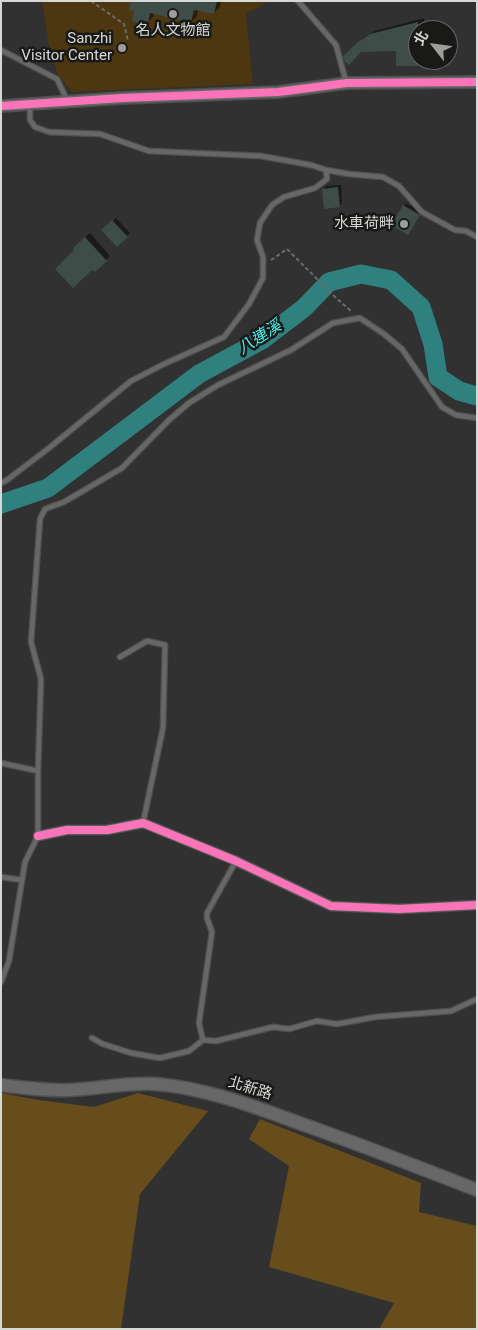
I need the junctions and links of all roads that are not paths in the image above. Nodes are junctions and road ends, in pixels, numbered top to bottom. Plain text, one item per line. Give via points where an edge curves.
1 (298, 1) edge
2 (1, 50) edge
3 (477, 82) edge
4 (347, 84) junction
5 (68, 101) junction
6 (30, 104) junction
7 (1, 106) edge
8 (326, 170) junction
9 (477, 237) edge
10 (477, 418) edge
11 (1, 483) edge
12 (120, 657) dead end
13 (1, 763) edge
14 (38, 771) junction
15 (144, 823) junction
16 (38, 836) junction
17 (236, 861) junction
18 (1, 877) edge
19 (22, 880) junction
20 (477, 905) edge
21 (3, 971) edge
22 (1, 982) edge
23 (477, 999) edge
24 (92, 1038) dead end
25 (203, 1040) junction
26 (1, 1085) edge
27 (477, 1190) edge

1 - 4 lane via 336,45
2 - 5 lane via 57,79
3 - 4 street
4 - 5 street via 278,92
5 - 6 street
6 - 7 street
6 - 8 lane via 30,120 35,127 49,132 100,134 149,150 261,156
8 - 9 lane via 382,176 399,186 422,212 455,230
8 - 11 lane via 327,179 315,188 284,197 272,206 260,223 257,240 263,257 263,278 249,304 224,336 131,381
10 - 14 lane via 442,407 402,350 384,334 360,318 333,322 291,350 218,385 189,403 122,468 64,502 45,509 40,518 31,642 42,679
12 - 15 lane via 147,642 165,645 163,728
13 - 14 lane
14 - 16 lane
15 - 16 street
15 - 17 street
16 - 19 lane
17 - 20 street via 331,906 399,909
17 - 25 lane via 207,918 212,932 199,1024
18 - 19 lane
19 - 21 lane via 9,961
21 - 22 lane
23 - 25 lane via 451,1011 375,1017 337,1024 317,1021 289,1028 273,1027 216,1041
24 - 25 lane via 131,1054 160,1058 189,1051
26 - 27 main road, 北新路 via 69,1090 156,1084 192,1090 249,1105

